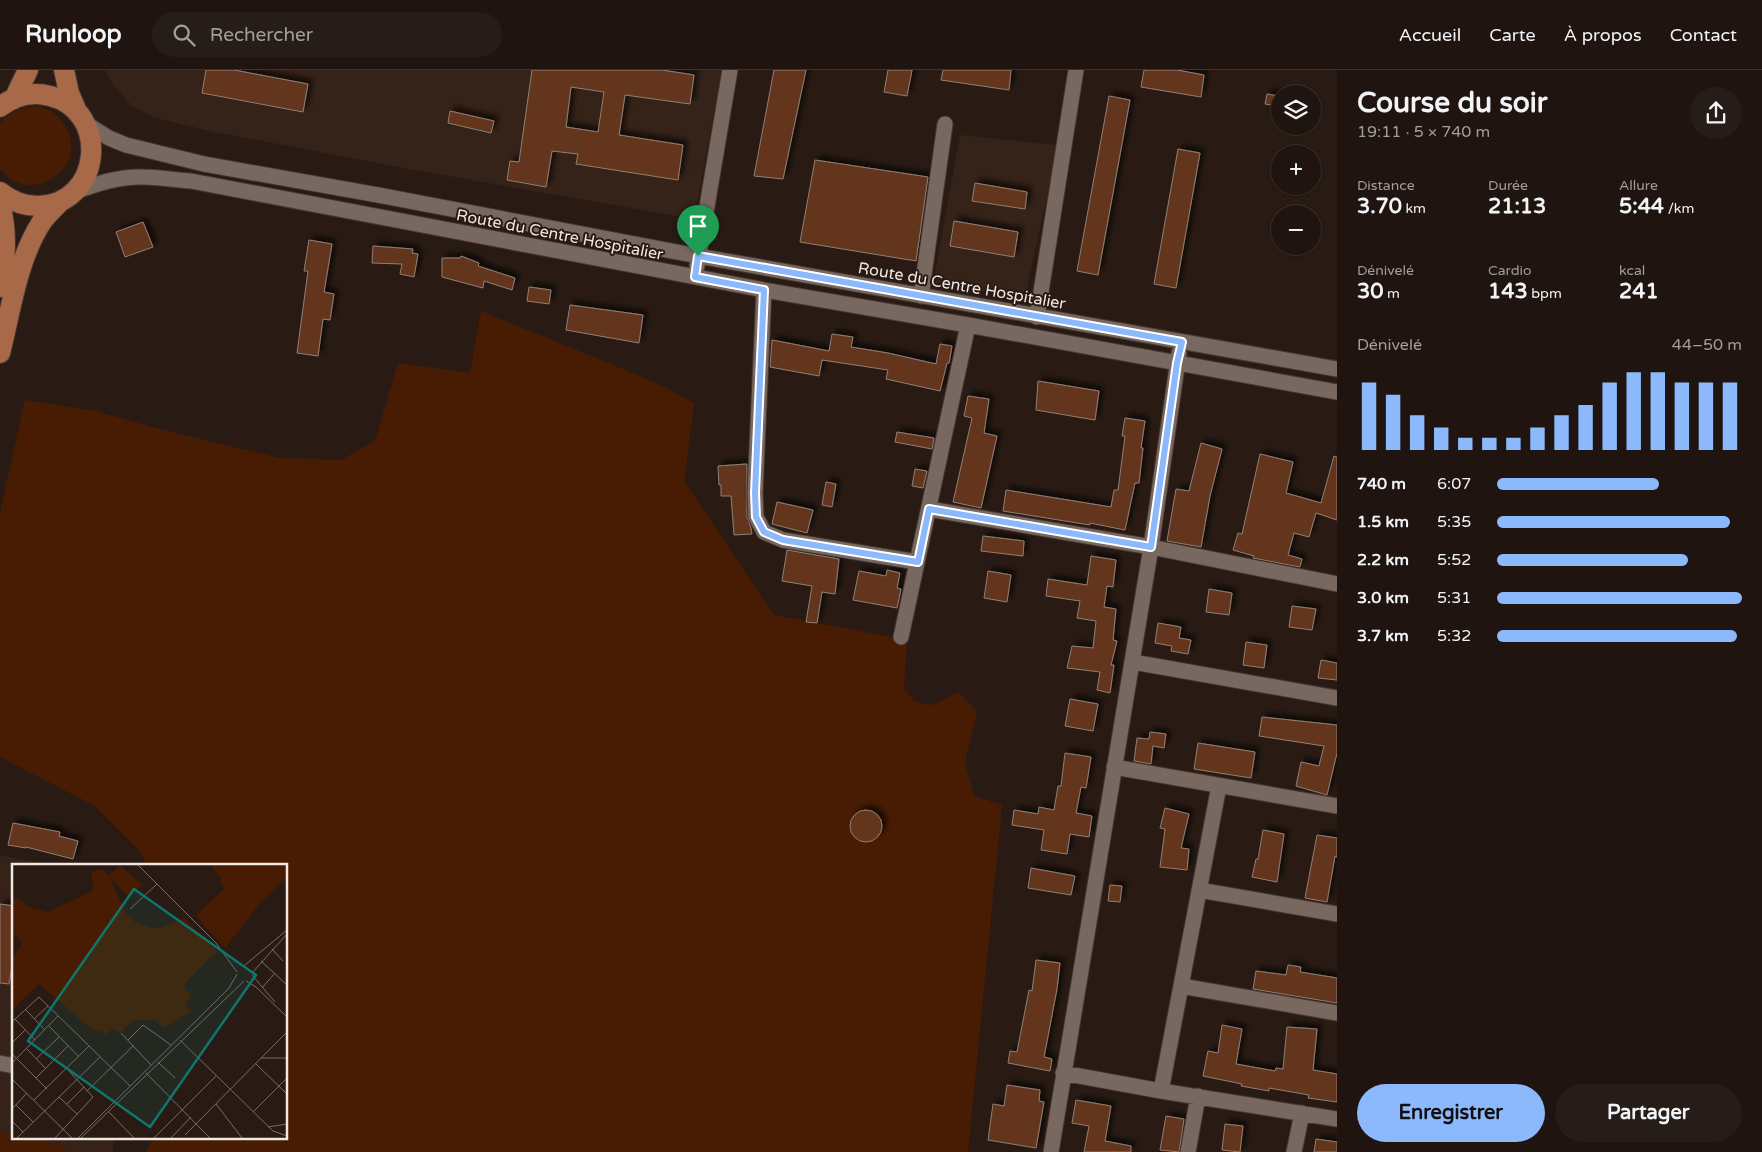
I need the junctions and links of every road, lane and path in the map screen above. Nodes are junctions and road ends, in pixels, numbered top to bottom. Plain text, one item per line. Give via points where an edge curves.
1 (28, 70) edge
2 (64, 70) edge
3 (730, 70) edge
4 (1076, 70) edge
5 (4, 104) edge
6 (81, 117) junction
7 (945, 124) dead end
8 (0, 192) edge
9 (68, 196) junction
10 (0, 205) edge
11 (698, 256) junction
12 (695, 277) junction
13 (0, 287) edge
14 (764, 290) junction
15 (921, 296) junction
16 (1037, 317) junction
17 (968, 325) junction
18 (1182, 342) junction
19 (0, 353) edge
20 (1177, 363) junction
21 (1337, 369) edge
22 (1337, 392) edge
23 (929, 509) junction
24 (1151, 547) junction
25 (918, 562) junction
26 (1337, 584) edge
27 (902, 637) dead end
28 (1132, 662) junction
29 (1337, 698) edge
30 (1114, 767) junction
31 (1219, 786) junction
32 (1337, 806) edge
33 (1200, 890) junction
34 (1337, 914) edge
35 (1181, 986) junction
36 (1337, 1013) edge
37 (1063, 1072) junction
38 (1161, 1090) junction
39 (1198, 1096) junction
40 (1302, 1113) junction
41 (1337, 1119) edge
42 (1051, 1152) edge
43 (1188, 1152) edge
44 (1294, 1152) edge

1 - 5 main road
2 - 6 main road via 69,93
3 - 11 street
4 - 16 street
5 - 6 main road via 42,94 61,100
6 - 9 main road via 92,144 91,164 83,182
6 - 11 street, Route du Centre Hospitalier via 109,138 126,145 204,164
7 - 15 street
8 - 9 main road via 10,200 31,206 48,205
9 - 12 street, Route du Centre Hospitalier via 102,182 123,178 142,176 191,181
9 - 19 main road via 41,222 30,244
10 - 13 main road via 6,236
11 - 12 street
11 - 15 street, Route du Centre Hospitalier
12 - 14 street, Route du Centre Hospitalier
14 - 17 street, Route du Centre Hospitalier
14 - 25 street via 755,493 756,517 764,532 783,540
15 - 16 street, Route du Centre Hospitalier
16 - 18 street, Route du Centre Hospitalier
17 - 20 street, Route du Centre Hospitalier
17 - 23 street
18 - 20 street
18 - 21 street, Route du Centre Hospitalier
20 - 22 street, Route du Centre Hospitalier
20 - 24 street
23 - 24 street
23 - 25 street
24 - 26 street
24 - 28 street
25 - 27 street
28 - 29 street
28 - 30 street
30 - 31 street
30 - 37 street
31 - 32 street
31 - 33 street
33 - 34 street
33 - 35 street
35 - 36 street
35 - 38 street
37 - 38 street
37 - 42 street
38 - 39 street
39 - 40 street
39 - 43 street
40 - 41 street
40 - 44 street

